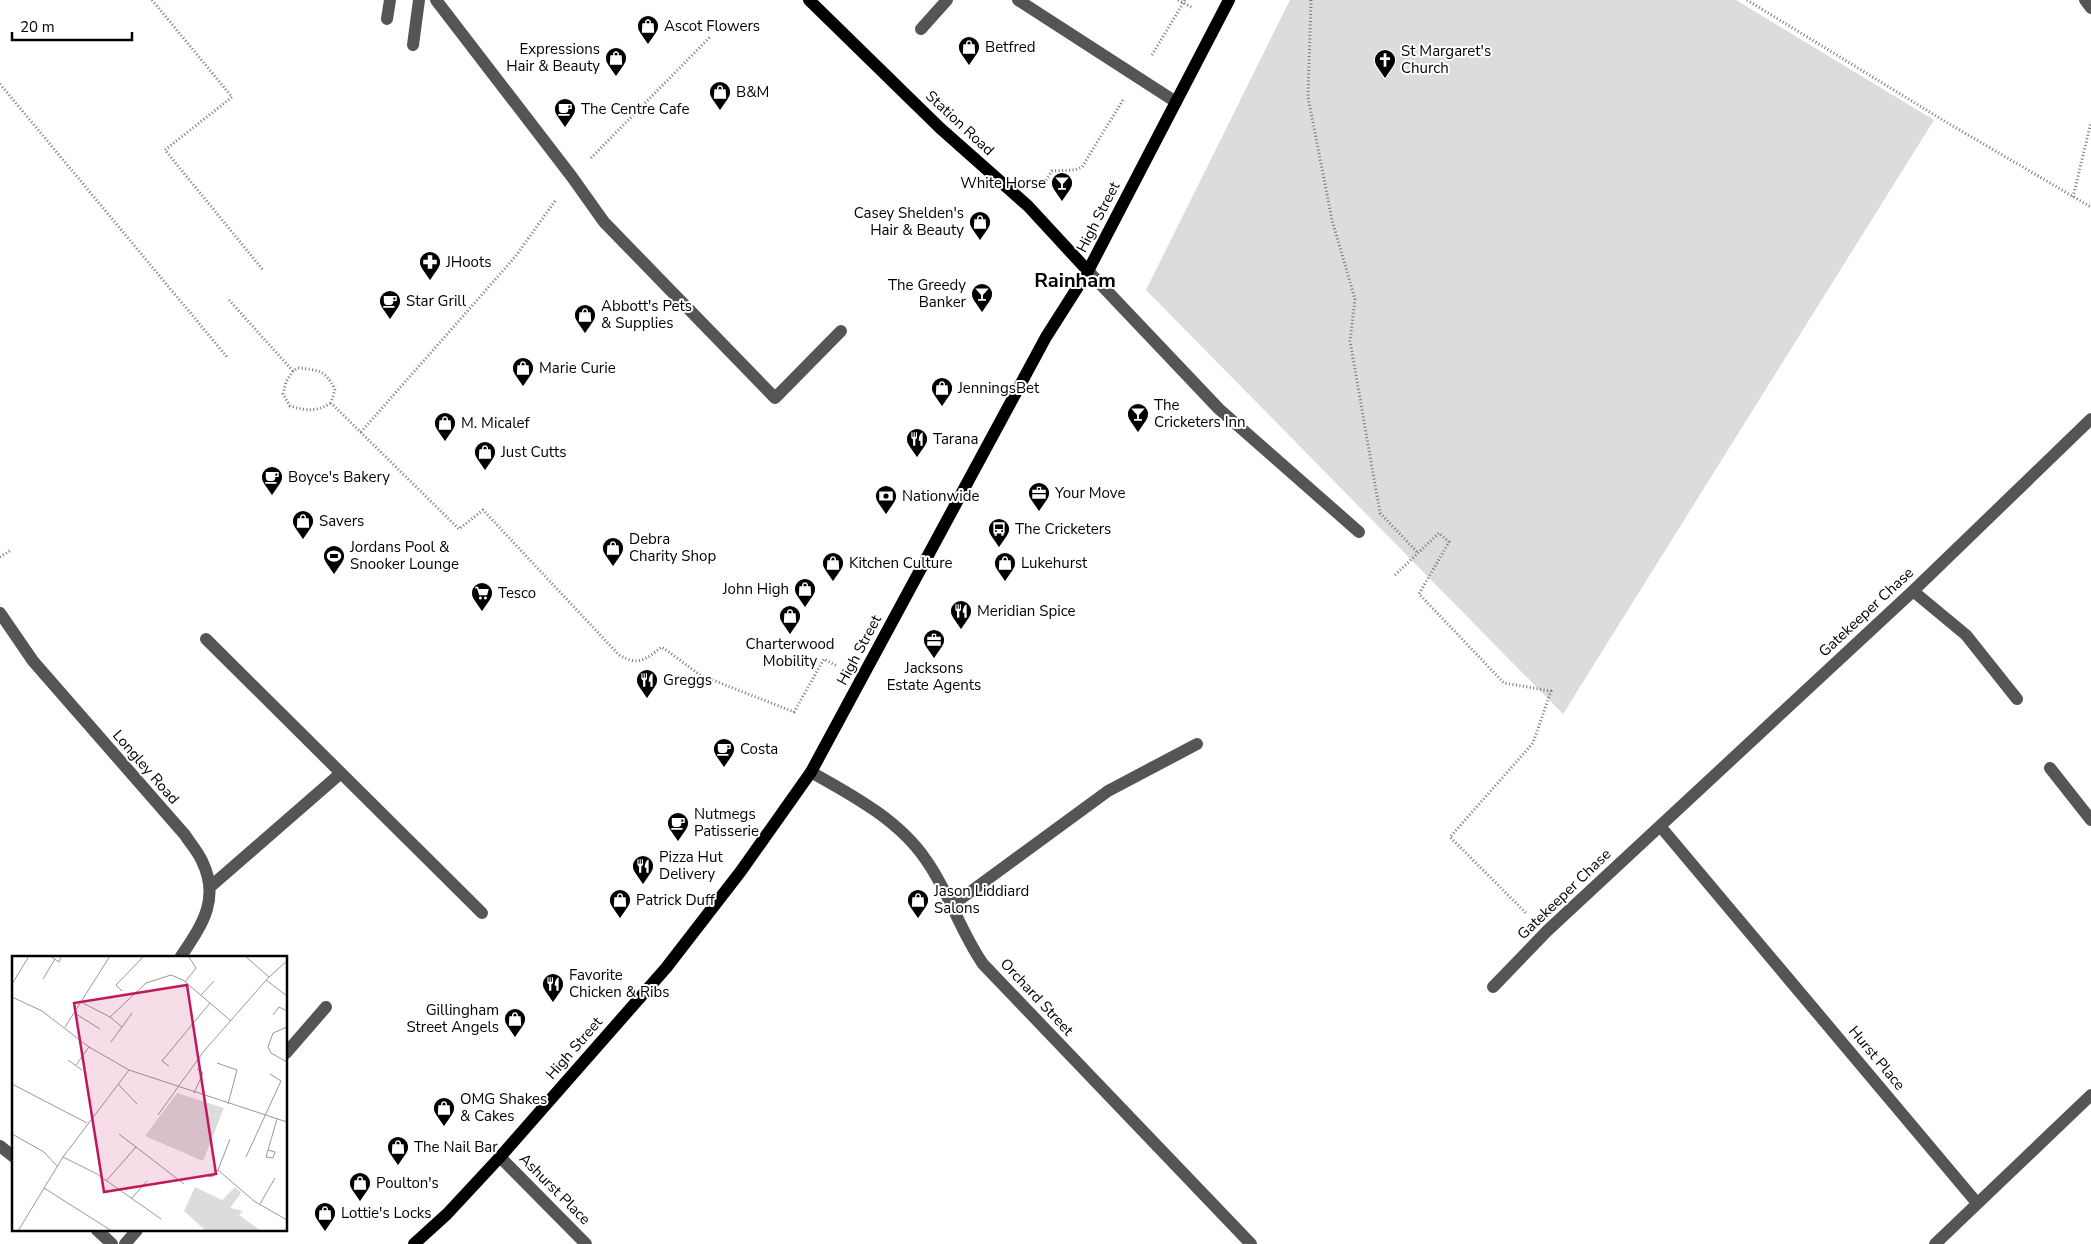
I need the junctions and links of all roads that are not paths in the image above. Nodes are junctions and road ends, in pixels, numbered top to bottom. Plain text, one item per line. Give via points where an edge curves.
1 (390, 0) edge
2 (419, 0) edge
3 (436, 0) edge
4 (809, 0) edge
5 (947, 0) edge
6 (1018, 0) edge
7 (1229, 0) edge
8 (2085, 0) edge
9 (2091, 8) edge
10 (387, 19) dead end
11 (921, 29) dead end
12 (413, 45) dead end
13 (1176, 102) junction
14 (1088, 271) junction
15 (841, 332) dead end
16 (2091, 419) edge
17 (1359, 532) dead end
18 (1913, 591) junction
19 (0, 612) edge
20 (206, 639) dead end
21 (2017, 699) dead end
22 (1196, 744) dead end
23 (2050, 768) dead end
24 (341, 772) junction
25 (811, 772) junction
26 (2091, 820) edge
27 (1660, 826) junction
28 (210, 886) junction
29 (951, 906) junction
30 (482, 913) dead end
31 (181, 956) edge
32 (1493, 987) dead end
33 (326, 1006) dead end
34 (288, 1052) edge
35 (2091, 1095) edge
36 (0, 1146) edge
37 (12, 1155) edge
38 (500, 1157) junction
39 (1977, 1203) junction
40 (99, 1232) edge
41 (135, 1232) edge
42 (112, 1244) edge
43 (125, 1244) edge
44 (414, 1244) edge
45 (586, 1244) edge
46 (1251, 1244) edge
47 (1936, 1244) edge

1 - 10 street
2 - 12 street
3 - 15 street via 604,222 775,398
4 - 14 main road, Station Road via 940,128 1028,206
5 - 11 street
6 - 13 street
7 - 13 main road, High Street
8 - 9 street
13 - 14 main road, High Street
14 - 17 street via 1219,409
14 - 25 main road, High Street via 1046,337
16 - 18 street, Gatekeeper Chase
18 - 21 street via 1966,635
18 - 27 street, Gatekeeper Chase
19 - 28 street, Longley Road via 33,661 185,835 202,861
20 - 24 street
22 - 29 street via 1108,791
23 - 26 street
24 - 28 street
24 - 30 street
25 - 29 street, Orchard Street via 852,796 907,838 926,859
25 - 38 main road, High Street via 666,968
27 - 32 street, Gatekeeper Chase via 1547,931
27 - 39 street, Hurst Place
28 - 31 street, Longley Road via 210,904
29 - 46 street, Orchard Street via 983,964
33 - 34 street
35 - 39 street
36 - 37 street
38 - 44 main road, High Street
38 - 45 street, Ashurst Place
39 - 47 street
40 - 42 street
41 - 43 street

